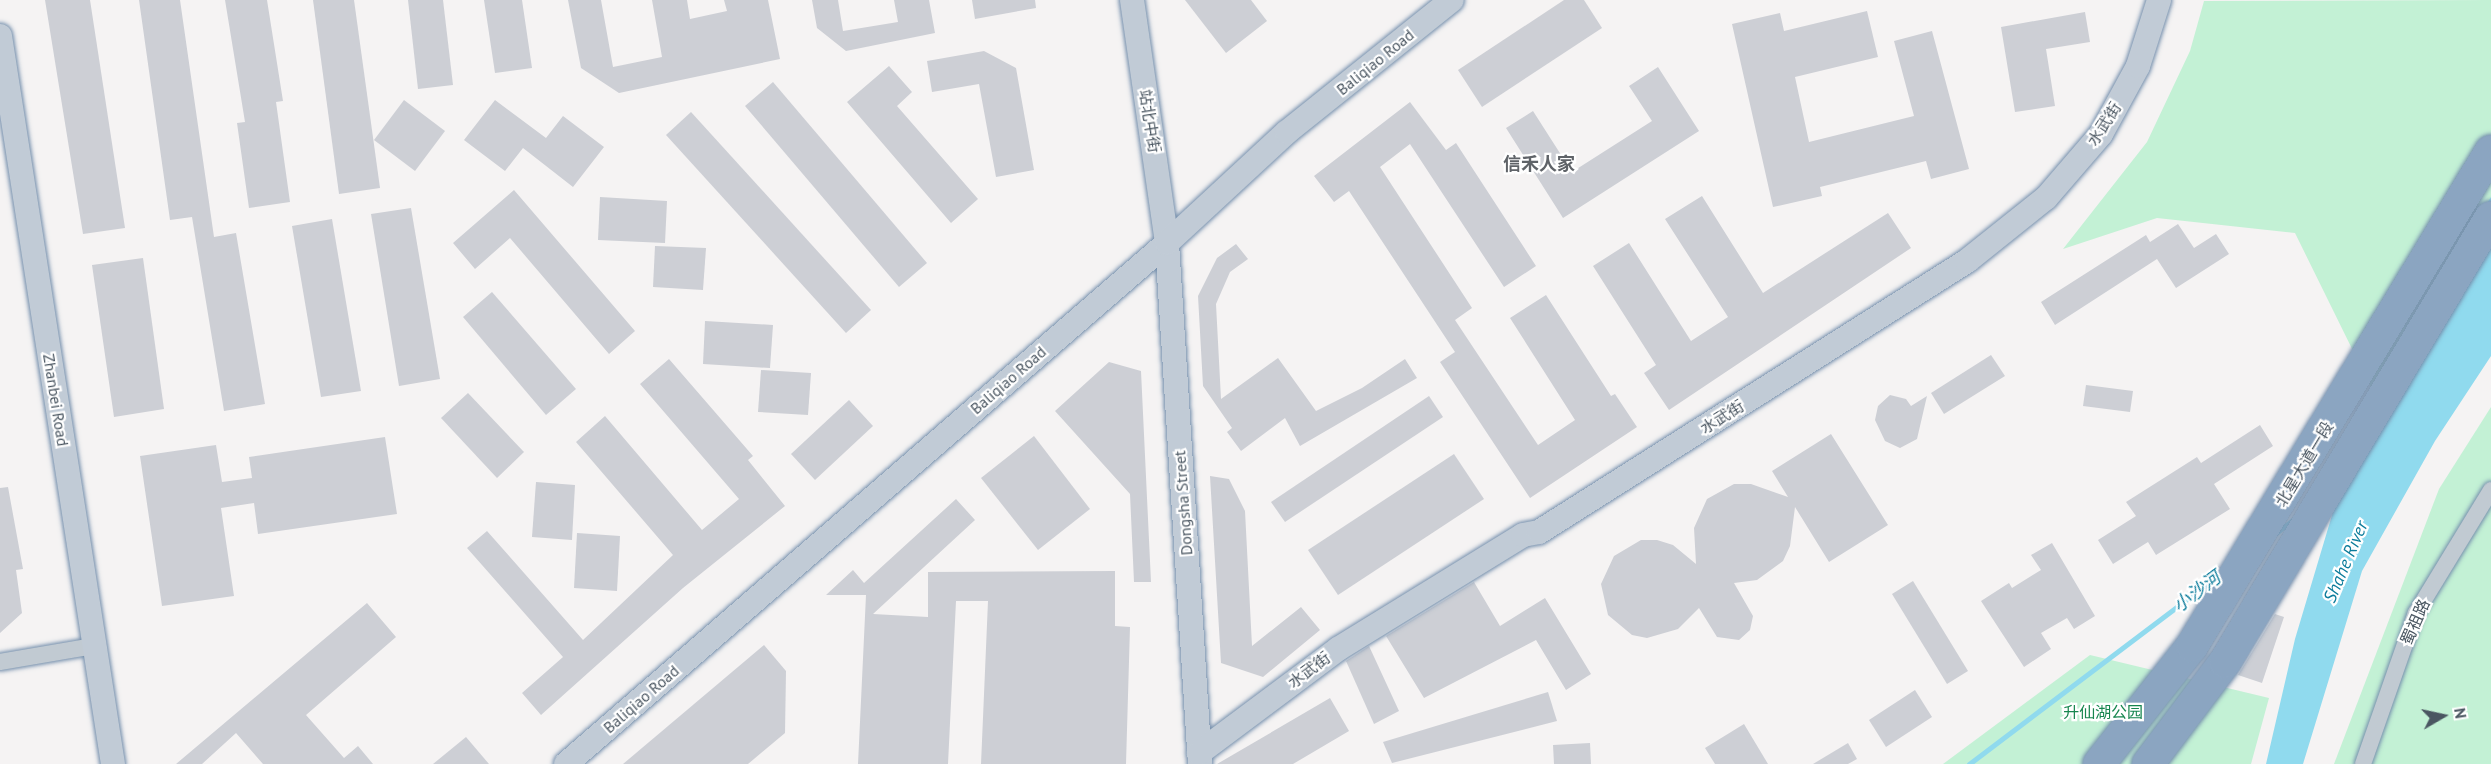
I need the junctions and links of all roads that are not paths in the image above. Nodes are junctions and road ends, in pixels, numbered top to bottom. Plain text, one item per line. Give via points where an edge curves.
1 (1132, 0) edge
2 (1452, 0) edge
3 (2159, 0) edge
4 (0, 36) edge
5 (6, 117) edge
6 (2491, 151) edge
7 (2491, 217) edge
8 (1167, 243) junction
9 (2491, 490) edge
10 (94, 646) junction
11 (0, 662) edge
12 (1200, 759) edge
13 (113, 764) edge
14 (566, 764) edge
15 (2098, 764) edge
16 (2148, 764) edge
17 (2362, 764) edge

1 - 8 street, 站北中街
2 - 8 street, Baliqiao Road via 1287,132
3 - 12 street, 水武街 via 2138,66 2101,134 2046,198 1967,261 1539,532 1523,534 1338,649
4 - 5 street, Zhanbei Road
5 - 10 street, Zhanbei Road
6 - 15 highway, 北星大道一段 via 2192,646
7 - 16 highway, 北星大道一段 via 2225,662
8 - 12 street, Dongsha Street
8 - 14 street, Baliqiao Road
9 - 17 street, 蜀祖路 via 2416,613
10 - 11 street
10 - 13 street, Zhanbei Road

